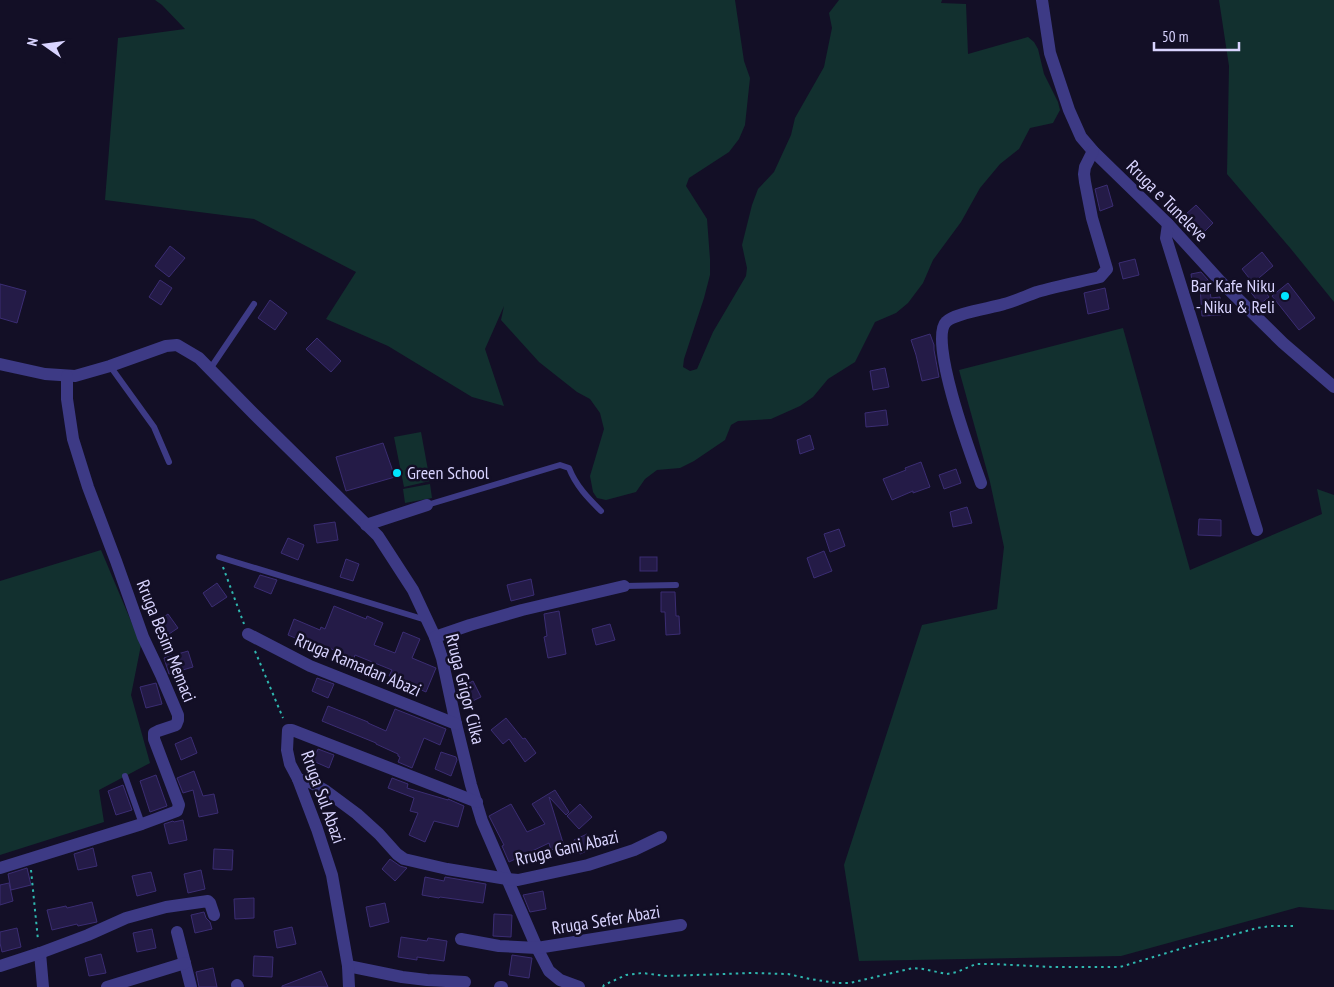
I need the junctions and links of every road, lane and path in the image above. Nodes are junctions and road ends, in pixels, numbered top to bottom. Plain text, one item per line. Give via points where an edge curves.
1 (1042, 0) edge
2 (1093, 151) junction
3 (1168, 224) junction
4 (254, 304) dead end
5 (0, 364) edge
6 (110, 366) junction
7 (210, 369) junction
8 (67, 376) junction
9 (1334, 387) edge
10 (169, 462) dead end
11 (981, 483) dead end
12 (427, 505) joint
13 (601, 511) dead end
14 (366, 525) junction
15 (1257, 530) dead end
16 (219, 557) dead end
17 (676, 585) dead end
18 (624, 586) joint
19 (428, 620) junction
20 (248, 634) dead end
21 (436, 637) junction
22 (456, 724) junction
23 (125, 776) dead end
24 (298, 780) junction
25 (477, 802) junction
26 (142, 824) junction
27 (661, 837) dead end
28 (30, 858) junction
29 (0, 868) edge
30 (507, 879) junction
31 (214, 915) dead end
32 (681, 925) dead end
33 (1293, 926) dead end
34 (177, 932) dead end
35 (461, 939) dead end
36 (537, 948) junction
37 (40, 953) junction
38 (185, 963) junction
39 (0, 966) edge
40 (348, 966) junction
41 (465, 982) dead end
42 (573, 986) edge
43 (43, 987) edge
44 (107, 987) edge
45 (191, 987) edge
46 (349, 987) edge
47 (603, 987) edge

1 - 2 street, Rruga e Tuneleve via 1050,53 1069,110 1081,137
2 - 3 street, Rruga e Tuneleve
2 - 11 street via 1084,174 1107,270 1100,277 957,316 946,321 942,330 954,407
3 - 9 street, Rruga e Tuneleve via 1283,343
3 - 15 street via 1166,238
4 - 7 lane
5 - 8 street
6 - 7 street, Rruga Grigor Cilka via 177,345
6 - 8 street
6 - 10 lane via 154,427
7 - 14 street, Rruga Grigor Cilka
8 - 26 street, Rruga Besim Memaci via 73,439 88,487 143,637 178,715 176,725 158,731 154,739 179,808
12 - 13 lane via 560,465 569,468 577,485
12 - 14 street
14 - 19 street, Rruga Grigor Cilka via 378,536
16 - 19 lane
17 - 18 lane
18 - 21 street via 522,610
19 - 21 street, Rruga Grigor Cilka
20 - 22 street, Rruga Ramadan Abazi via 310,666
21 - 22 street, Rruga Grigor Cilka
22 - 25 street, Rruga Grigor Cilka
23 - 26 lane
24 - 25 street, Rruga Sul Abazi via 287,750 287,731 290,730
24 - 30 street, Rruga Gani Abazi via 312,783 341,802 404,859
24 - 40 street, Rruga Sul Abazi via 332,875
25 - 30 street, Rruga Grigor Cilka
26 - 28 street, Rruga Besim Memaci
27 - 30 street, Rruga Gani Abazi via 588,865 518,880
28 - 29 street, Rruga Besim Memaci
28 - 37 path
30 - 36 street, Rruga Grigor Cilka
31 - 37 street via 208,901 166,907 126,918
32 - 36 street, Rruga Sefer Abazi
33 - 47 path via 1257,928 1120,967 976,964 947,974 913,968 850,983 788,974 667,976 642,973 626,975
34 - 38 street
35 - 36 street, Rruga Sefer Abazi
36 - 42 street, Rruga Grigor Cilka via 550,970
37 - 39 street
37 - 43 street
38 - 44 street
38 - 45 street
40 - 41 street via 402,977
40 - 46 street, Rruga Sul Abazi

